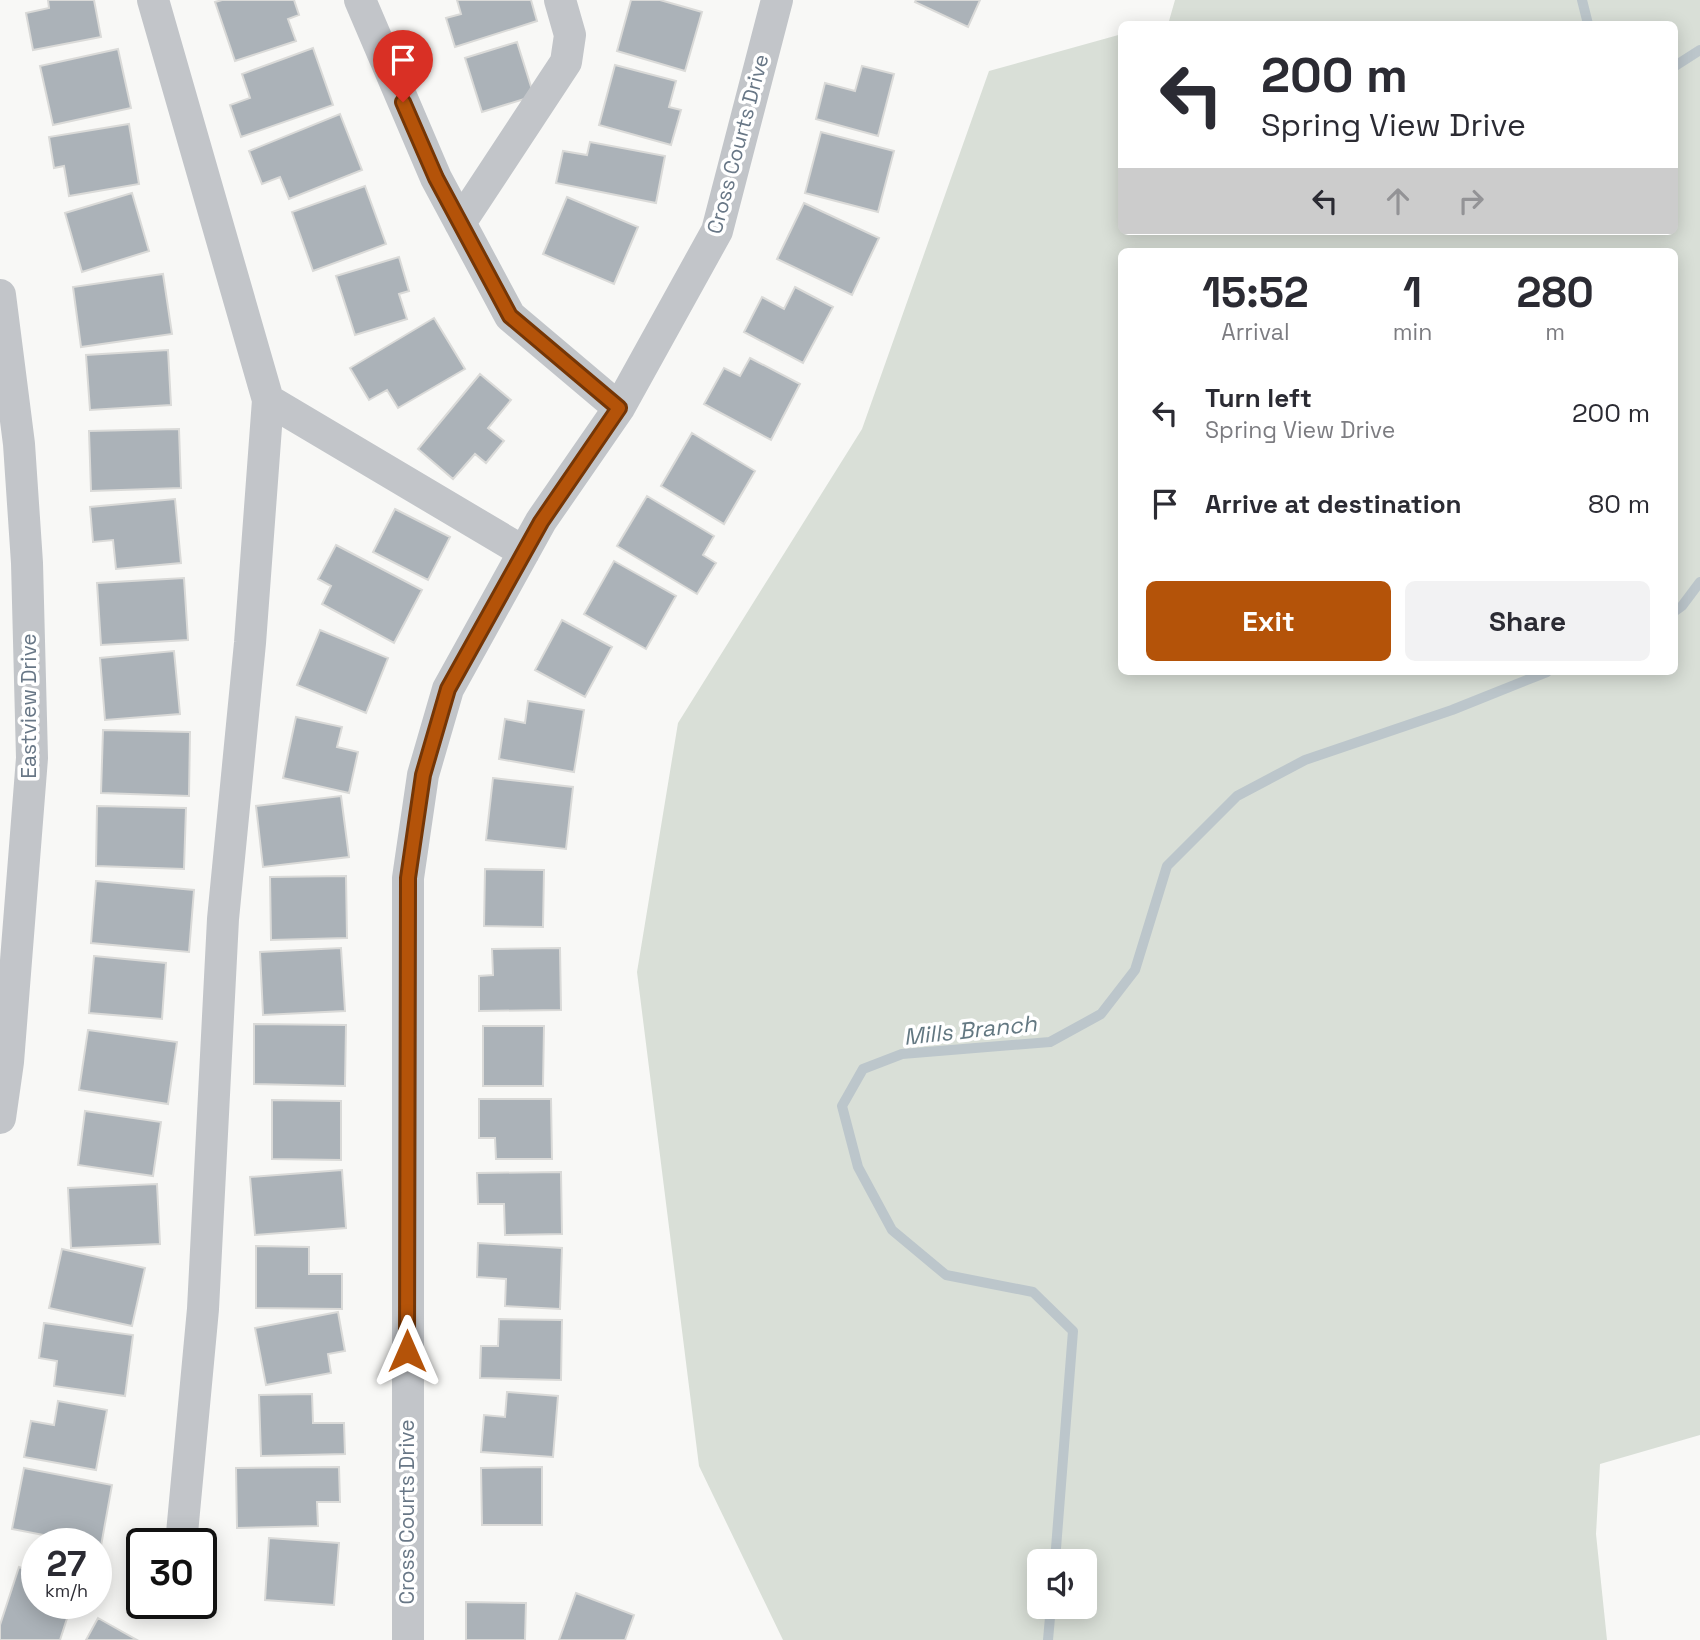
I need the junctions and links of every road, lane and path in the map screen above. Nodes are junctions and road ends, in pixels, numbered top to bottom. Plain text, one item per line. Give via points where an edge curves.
1 (153, 0) edge
2 (360, 0) edge
3 (560, 0) edge
4 (777, 0) edge
5 (460, 223) junction
6 (0, 295) edge
7 (268, 400) junction
8 (619, 408) junction
9 (524, 552) junction
10 (0, 1118) edge
11 (182, 1528) edge
12 (408, 1640) edge

1 - 7 street
2 - 5 street
3 - 5 street via 570,35 566,62
4 - 8 street, Cross Courts Drive via 717,231
5 - 8 street via 510,316
6 - 10 street, Eastview Drive via 19,444 32,758
7 - 9 street
7 - 11 street via 223,919 203,1309
8 - 9 street, Cross Courts Drive
9 - 12 street, Cross Courts Drive via 448,689 423,775 408,878

